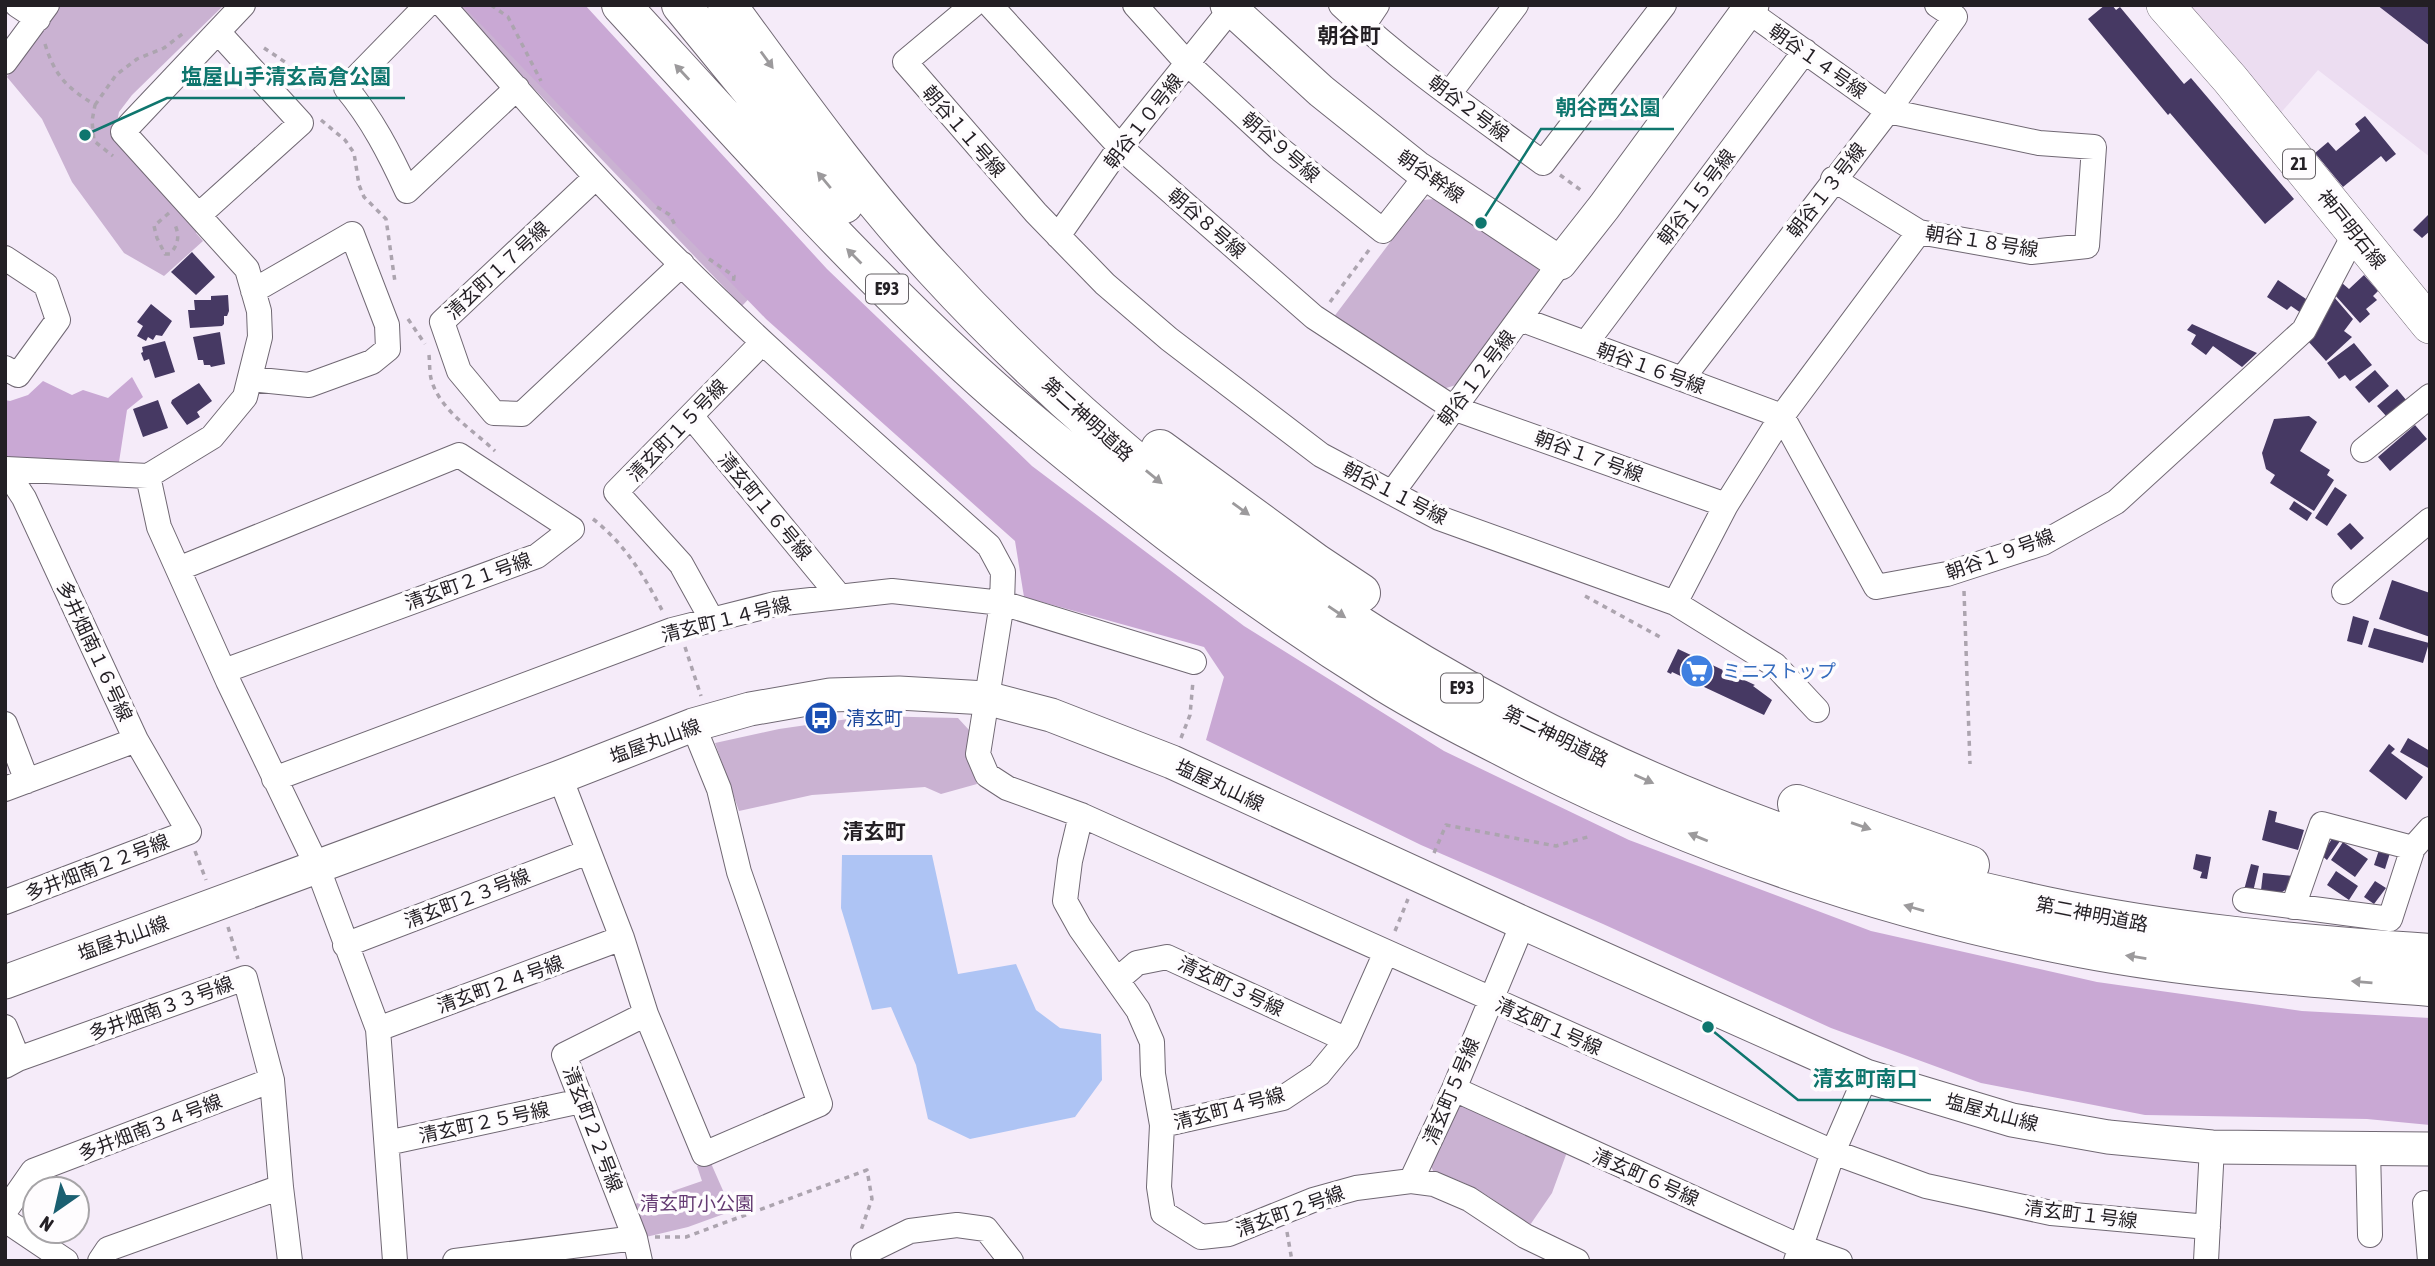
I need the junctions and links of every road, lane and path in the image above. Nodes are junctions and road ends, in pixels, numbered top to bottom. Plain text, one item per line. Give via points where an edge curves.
1 (243, 5) edge
2 (427, 5) edge
3 (443, 5) edge
4 (491, 5) edge
5 (621, 5) edge
6 (681, 5) edge
7 (727, 5) edge
8 (973, 5) edge
9 (990, 5) edge
10 (1135, 5) edge
11 (1341, 5) edge
12 (1377, 5) edge
13 (1516, 5) edge
14 (1664, 5) edge
15 (1937, 5) edge
16 (2165, 5) edge
17 (1231, 7) edge
18 (1750, 8) edge
19 (34, 10) edge
20 (194, 24) dead end
21 (1363, 26) junction
22 (218, 32) junction
23 (1805, 51) junction
24 (5, 62) edge
25 (1188, 64) junction
26 (517, 88) junction
27 (545, 89) dead end
28 (1449, 94) junction
29 (95, 105) junction
30 (1888, 111) junction
31 (1120, 147) junction
32 (114, 157) dead end
33 (1543, 163) junction
34 (1427, 175) junction
35 (597, 177) junction
36 (1833, 179) junction
37 (872, 196) junction
38 (652, 204) dead end
39 (1604, 207) junction
40 (163, 212) dead end
41 (199, 215) junction
42 (154, 226) dead end
43 (676, 227) dead end
44 (1383, 231) junction
45 (1919, 232) junction
46 (2355, 233) junction
47 (1058, 236) junction
48 (5, 258) edge
49 (692, 259) junction
50 (1560, 263) junction
51 (253, 292) junction
52 (730, 312) junction
53 (1520, 318) junction
54 (1317, 320) junction
55 (2430, 325) edge
56 (762, 343) junction
57 (1586, 344) junction
58 (5, 368) edge
59 (250, 379) junction
60 (1682, 379) junction
61 (2430, 397) edge
62 (1453, 408) junction
63 (691, 416) junction
64 (1782, 416) junction
65 (2363, 450) dead end
66 (5, 469) edge
67 (148, 476) junction
68 (1392, 493) junction
69 (1726, 505) junction
70 (2430, 520) edge
71 (1181, 543) junction
72 (178, 569) junction
73 (1963, 569) junction
74 (1576, 591) dead end
75 (2344, 592) dead end
76 (1362, 593) dead end
77 (840, 597) junction
78 (1002, 603) junction
79 (1675, 603) junction
80 (712, 620) junction
81 (679, 628) junction
82 (1660, 637) dead end
83 (1194, 662) joint
84 (224, 671) junction
85 (986, 698) junction
86 (1817, 710) dead end
87 (698, 713) junction
88 (5, 724) edge
89 (136, 740) junction
90 (1180, 743) dead end
91 (1970, 764) dead end
92 (560, 777) junction
93 (274, 779) junction
94 (16, 785) edge
95 (1797, 804) dead end
96 (1081, 815) junction
97 (2430, 829) edge
98 (188, 833) junction
99 (1591, 836) dead end
100 (2413, 848) junction
101 (588, 852) junction
102 (1432, 858) dead end
103 (317, 866) junction
104 (209, 885) dead end
105 (1410, 894) dead end
106 (2245, 900) dead end
107 (5, 902) edge
108 (2293, 906) junction
109 (226, 920) dead end
110 (1523, 923) junction
111 (622, 939) junction
112 (345, 945) junction
113 (2317, 945) junction
114 (1386, 952) junction
115 (2430, 953) edge
116 (244, 978) junction
117 (1117, 980) junction
118 (5, 982) edge
119 (2430, 987) edge
120 (1490, 1000) junction
121 (646, 1014) junction
122 (5, 1027) edge
123 (379, 1029) junction
124 (1347, 1040) junction
125 (11, 1063) edge
126 (1866, 1076) junction
127 (272, 1080) junction
128 (1454, 1089) junction
129 (581, 1101) junction
130 (1162, 1125) junction
131 (387, 1143) junction
132 (2212, 1147) junction
133 (2368, 1149) junction
134 (2430, 1149) edge
135 (1833, 1152) junction
136 (1412, 1181) junction
137 (281, 1187) junction
138 (2425, 1203) dead end
139 (5, 1211) edge
140 (1283, 1212) junction
141 (5, 1220) edge
142 (2208, 1227) junction
143 (2370, 1234) dead end
144 (638, 1249) edge
145 (893, 1251) edge
146 (1798, 1254) edge
147 (863, 1257) edge
148 (66, 1261) edge
149 (100, 1261) edge
150 (290, 1261) edge
151 (395, 1261) edge
152 (456, 1261) edge
153 (1011, 1261) edge
154 (1292, 1261) edge
155 (1577, 1261) edge
156 (1840, 1261) edge
157 (2206, 1261) edge
158 (2430, 1261) edge

1 - 22 street
2 - 26 street via 346,88 366,112 407,191
3 - 26 street, 清玄町１号線
4 - 27 path via 508,17
71 -> 5 highway, 第二神明道路 / E93 via 1035,426 909,312
71 -> 6 highway, 第二神明道路 / E93 via 972,347 814,168
7 -> 37 highway, 第二神明道路 / E93
8 - 47 street, 朝谷１１号線 via 905,62
9 - 31 street, 朝谷８号線
10 - 25 street, 朝谷９号線
11 - 21 street, 朝谷２号線
12 - 21 street
13 - 28 street
14 - 33 street
15 - 30 street, 朝谷１３号線 via 1955,17
16 - 46 main road, 神戸明石線 / 21
17 - 25 street, 朝谷１０号線
17 - 34 street, 朝谷幹線 via 1321,91
18 - 23 street, 朝谷１４号線
18 - 39 street
19 - 24 street
19 - 29 path via 52,66 68,86
20 - 29 path via 164,48 137,59 116,75
21 - 28 street, 朝谷２号線
22 - 41 street via 123,132
22 - 41 street via 301,123
23 - 30 street, 朝谷１４号線
23 - 57 street, 朝谷１５号線
25 - 31 street, 朝谷１０号線
25 - 44 street, 朝谷９号線 via 1281,150
26 - 35 street, 清玄町１号線
28 - 33 street, 朝谷２号線
29 - 32 path via 94,141
30 - 36 street, 朝谷１３号線
30 - 45 street, 朝谷１８号線 via 2039,142 2094,147 2087,246 2031,252
31 - 47 street, 朝谷１０号線
31 - 54 street, 朝谷８号線
33 - 39 path
34 - 44 street
34 - 50 street, 朝谷幹線
35 - 49 street, 清玄町１号線
35 - 49 street, 清玄町１７号線 via 442,322 458,371 494,412 522,414
36 - 45 street, 朝谷１８号線
36 - 60 street, 朝谷１３号線
37 -> 76 highway via 1035,348 1128,425
37 -> 113 highway, 第二神明道路 / E93 via 933,269 1059,396 1135,462 1343,617 1497,707 1700,802 1884,866 2037,904 2148,925
38 - 43 path via 670,215
39 - 50 street
40 - 42 path via 176,226 178,236 170,254 165,254
41 - 51 street via 247,269
44 - 54 path
45 - 64 street
46 - 55 main road, 神戸明石線 / 21
46 - 73 street, 朝谷１９号線 via 2304,330 2116,502 2043,543
47 - 68 street, 朝谷１１号線 via 1105,284 1250,402 1321,455
48 - 58 street via 46,285 58,320 18,375
49 - 52 street, 清玄町１号線
49 - 52 path via 734,276
50 - 53 street, 朝谷１２号線
51 - 59 street via 260,337
51 - 59 street via 352,234 387,326 388,349 372,362 309,386
52 - 56 street, 清玄町１号線
53 - 57 street, 朝谷１６号線
53 - 62 street, 朝谷１２号線
54 - 62 street, 朝谷８号線
56 - 63 street, 清玄町１５号線
56 - 78 street, 清玄町１号線 via 989,546 1003,572
57 - 60 street, 朝谷１６号線
59 - 67 street via 246,397 212,437
60 - 64 street, 朝谷１６号線
61 - 65 street
62 - 68 street, 朝谷１２号線
62 - 69 street, 朝谷１７号線
63 - 77 street, 清玄町１６号線
63 - 80 street, 清玄町１５号線 via 616,492 681,564
64 - 69 street
64 - 73 street, 朝谷１９号線 via 1876,587
66 - 67 street
66 - 89 street, 多井畑南１６号線 via 24,498
67 - 72 street via 159,527
68 - 79 street, 朝谷１１号線 via 1439,518
69 - 79 street
70 - 75 street
119 -> 71 highway, 第二神明道路 / E93 via 2235,971 2082,948 1930,913 1773,865 1619,804 1389,686
72 - 84 street
72 - 84 street, 清玄町２１号線 via 459,455 572,529 537,556
73 - 91 path
74 - 82 path
77 - 78 street, 清玄町１４号線 via 892,591
77 - 80 street, 清玄町１４号線 via 775,604
78 - 83 street, 清玄町１４号線
78 - 85 street, 清玄町１号線
79 - 86 street, 朝谷１１号線 via 1775,665
80 - 81 street, 清玄町１４号線
81 - 87 path
81 - 93 street, 清玄町１４号線
83 - 90 path via 1190,715
84 - 93 street
85 - 87 street, 塩屋丸山線 via 830,695
85 - 96 street, 清玄町１号線 via 978,754 987,775 1007,788
85 - 110 street, 塩屋丸山線 via 1051,715 1172,762
87 - 92 street, 塩屋丸山線
87 - 121 street via 739,872 820,1104 704,1154
88 - 94 street
89 - 94 street
89 - 98 street, 多井畑南１６号線
92 - 101 street
92 - 103 street, 塩屋丸山線
93 - 103 street
95 -> 113 highway via 2026,882
96 - 114 street, 清玄町１号線
96 - 117 street, 清玄町２号線 via 1065,901
97 - 100 street
98 - 104 path
98 - 107 street, 多井畑南２２号線
99 - 102 path via 1556,846 1446,825
100 - 108 street via 2390,919
100 - 108 street via 2322,824
101 - 111 street
101 - 112 street, 清玄町２３号線
103 - 112 street
103 - 118 street, 塩屋丸山線
105 - 114 path
106 - 108 street
109 - 116 path
110 - 120 street, 清玄町５号線
110 - 126 street, 塩屋丸山線
111 - 121 street
111 - 123 street, 清玄町２４号線
112 - 123 street
113 - 115 highway, 第二神明道路 / E93
114 - 120 street, 清玄町１号線
114 - 124 street, 清玄町４号線
116 - 125 street, 多井畑南３３号線
116 - 127 street, 多井畑南３３号線
117 - 124 street, 清玄町３号線 via 1137,963 1167,957
117 - 130 street, 清玄町２号線 via 1138,1010 1152,1042
120 - 128 street, 清玄町５号線
120 - 135 street, 清玄町１号線
121 - 129 street, 清玄町２２号線 via 564,1055
122 - 125 street
123 - 131 street
124 - 130 street, 清玄町４号線 via 1319,1074 1283,1098
126 - 132 street, 塩屋丸山線 via 2012,1120 2108,1137
126 - 135 street
127 - 137 street, 多井畑南３３号線
127 - 139 street, 多井畑南３４号線 via 33,1171
128 - 136 street, 清玄町５号線
128 - 146 street, 清玄町６号線
129 - 131 street, 清玄町２５号線
129 - 144 street, 清玄町２２号線
130 - 140 street, 清玄町２号線 via 1159,1187 1163,1213 1201,1237 1229,1234
131 - 151 street
132 - 133 street, 塩屋丸山線
132 - 142 street
133 - 134 street, 塩屋丸山線
133 - 143 street
135 - 142 street, 清玄町１号線 via 1926,1186 2051,1213
135 - 146 street
136 - 140 street, 清玄町２号線 via 1356,1188
136 - 155 street, 清玄町２号線 via 1434,1184 1469,1199 1525,1236
137 - 149 street via 108,1249
137 - 150 street, 多井畑南３３号線
138 - 158 street
140 - 154 path
141 - 148 street
142 - 157 street
144 - 147 path via 686,1237 867,1170 872,1199 859,1238
144 - 152 street
145 - 147 street
145 - 153 street via 910,1230 957,1225 986,1229
146 - 156 street, 清玄町６号線

